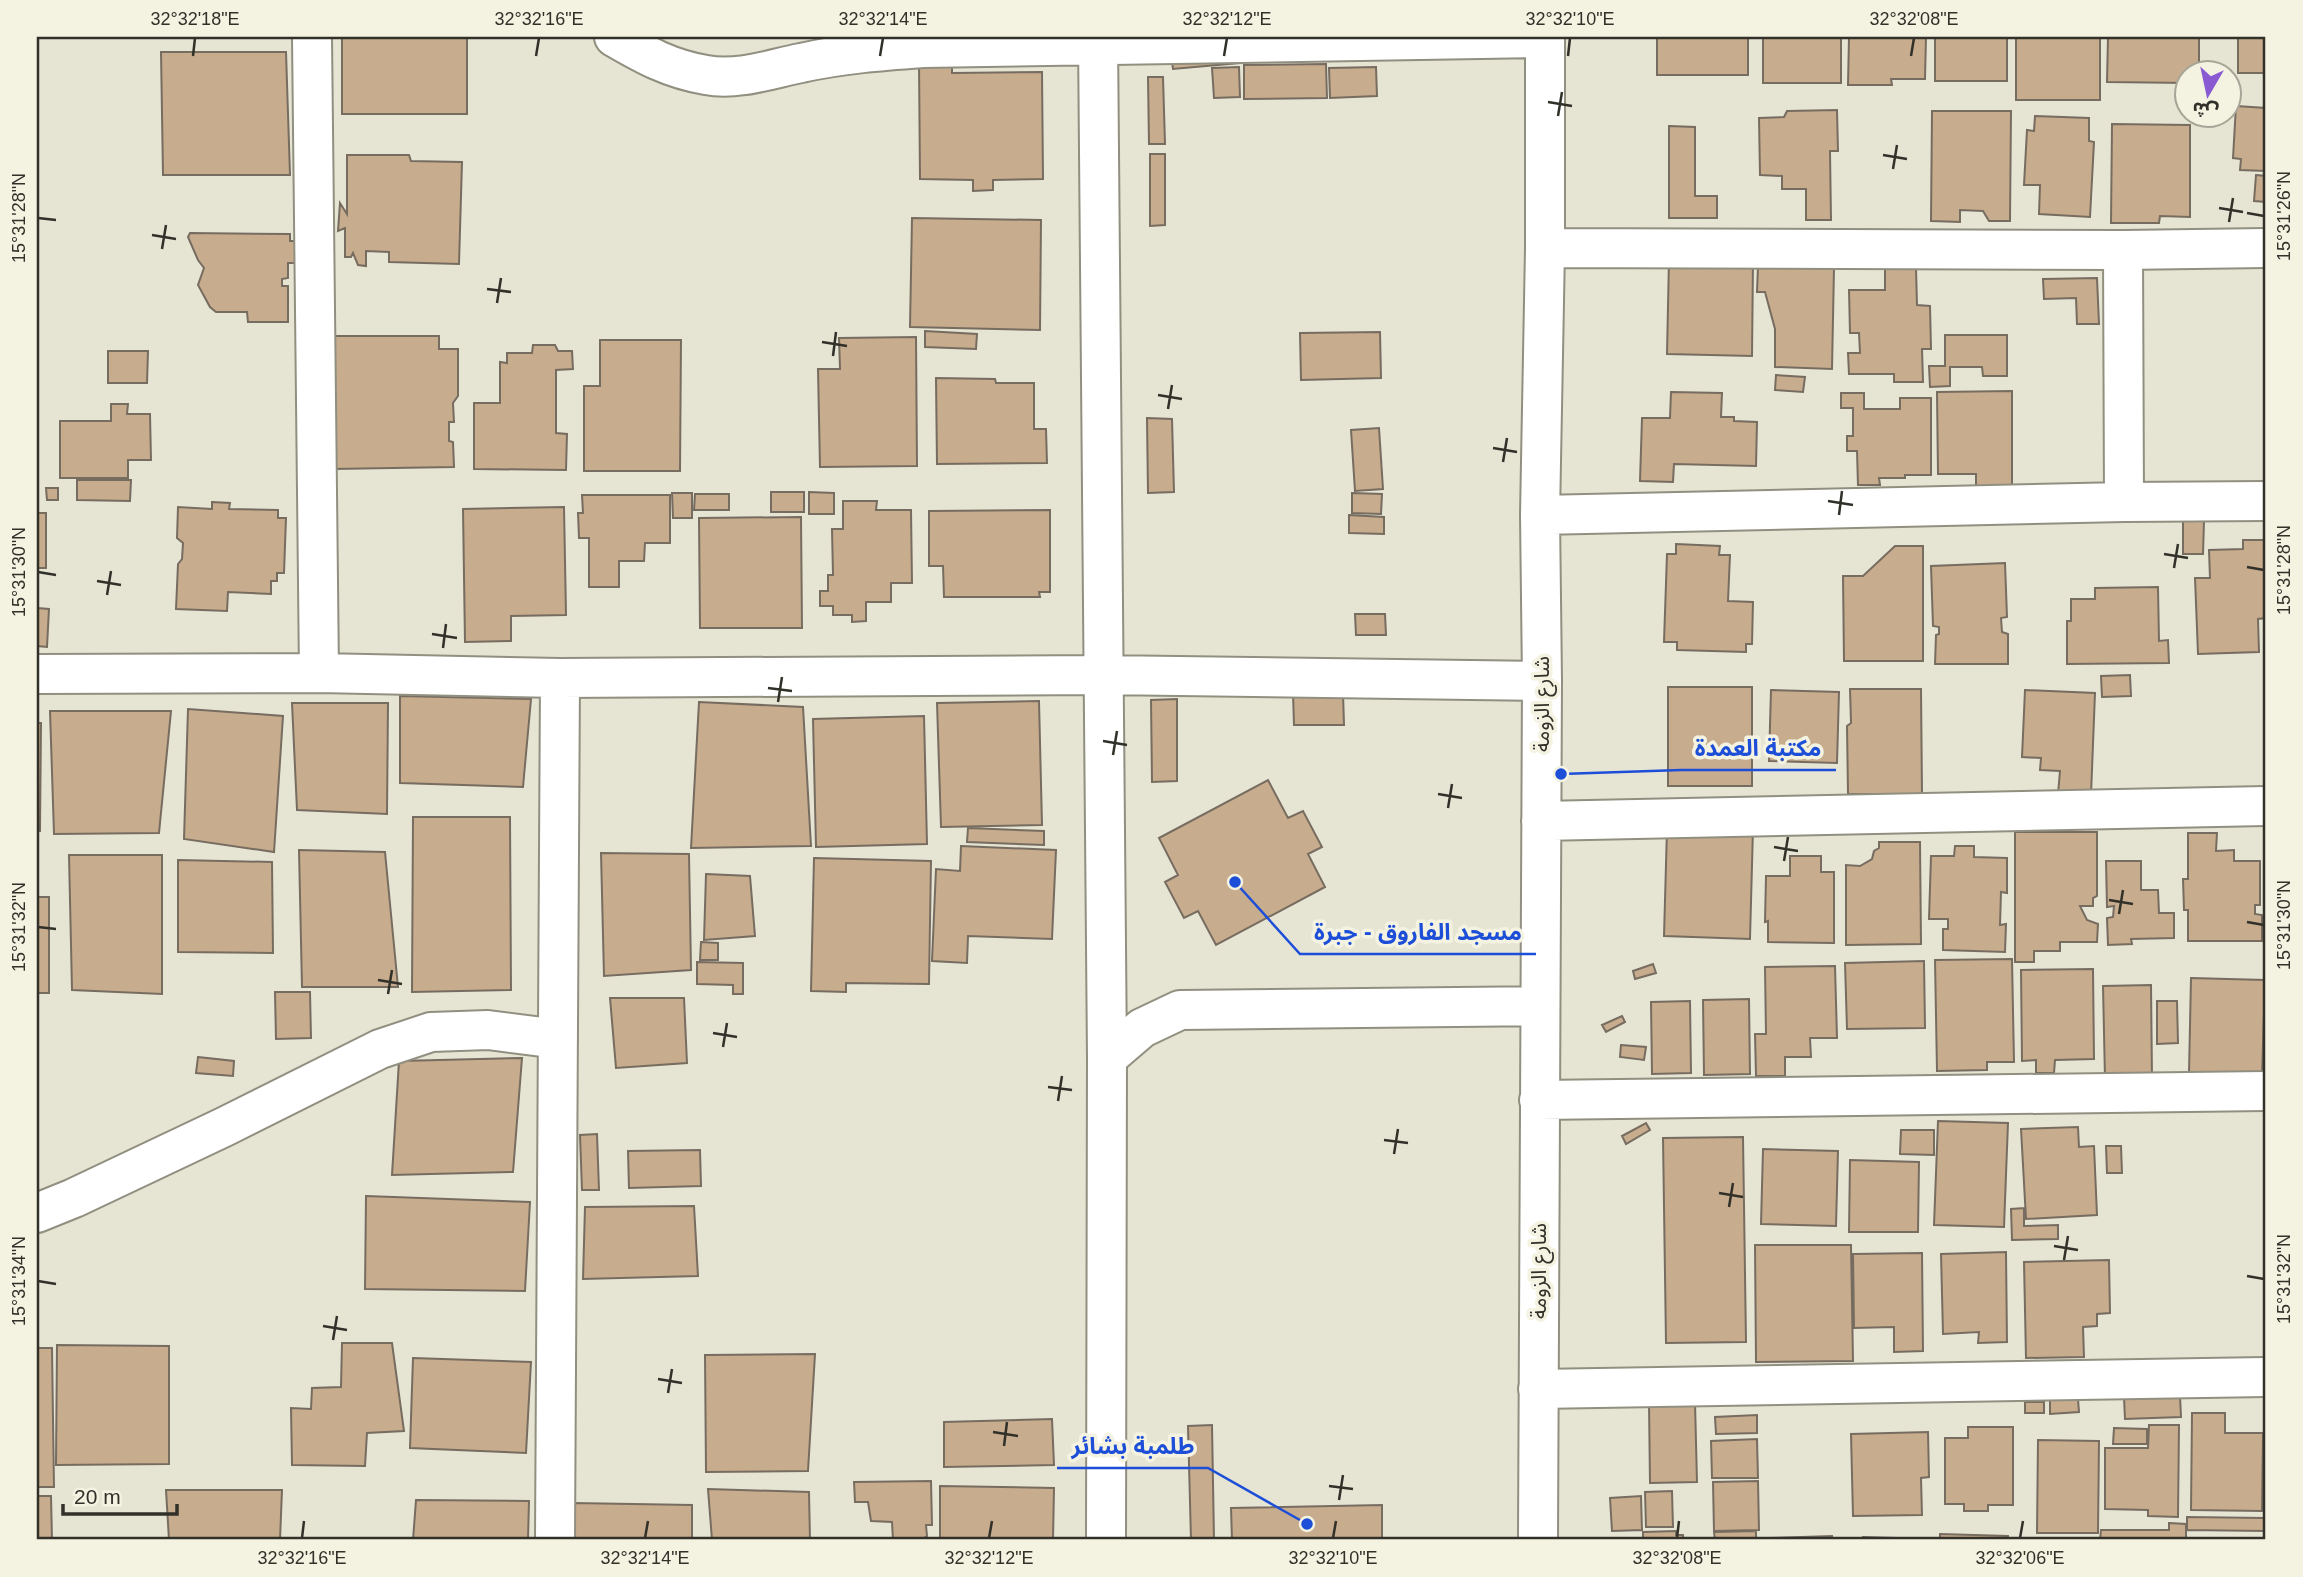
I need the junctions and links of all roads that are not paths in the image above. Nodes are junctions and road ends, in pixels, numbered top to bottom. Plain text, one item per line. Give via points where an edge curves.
1 (312, 37) edge
2 (614, 37) edge
3 (1545, 37) edge
4 (1098, 41) edge
5 (1545, 248) junction
6 (2266, 248) edge
7 (2123, 250) junction
8 (2266, 501) edge
9 (2124, 502) junction
10 (1540, 515) junction
11 (319, 673) junction
12 (37, 674) edge
13 (1103, 675) junction
14 (560, 678) junction
15 (1542, 681) junction
16 (2266, 806) edge
17 (1541, 821) junction
18 (1540, 1006) junction
19 (558, 1039) junction
20 (1107, 1058) junction
21 (2266, 1091) edge
22 (1539, 1100) junction
23 (37, 1213) edge
24 (2266, 1377) edge
25 (1538, 1389) junction
26 (555, 1540) edge
27 (1107, 1540) edge
28 (1538, 1540) edge

1 - 11 street
2 - 4 street via 659,63 709,76 760,74 867,52
3 - 4 street
3 - 5 street, شارع الزومة
4 - 13 street
5 - 7 street
5 - 10 street, شارع الزومة
6 - 7 street
7 - 9 street
8 - 9 street
9 - 10 street
10 - 15 street, شارع الزومة
11 - 12 street
11 - 14 street
13 - 14 street
13 - 15 street
13 - 20 street
14 - 19 street
15 - 17 street, شارع الزومة
16 - 17 street
17 - 18 street, شارع الزومة
18 - 20 street via 1180,1010 1142,1028
18 - 22 street, شارع الزومة
19 - 23 street via 488,1030 431,1032 380,1049
19 - 26 street
20 - 27 street
21 - 22 street
22 - 25 street, شارع الزومة
24 - 25 street
25 - 28 street, شارع الزومة

